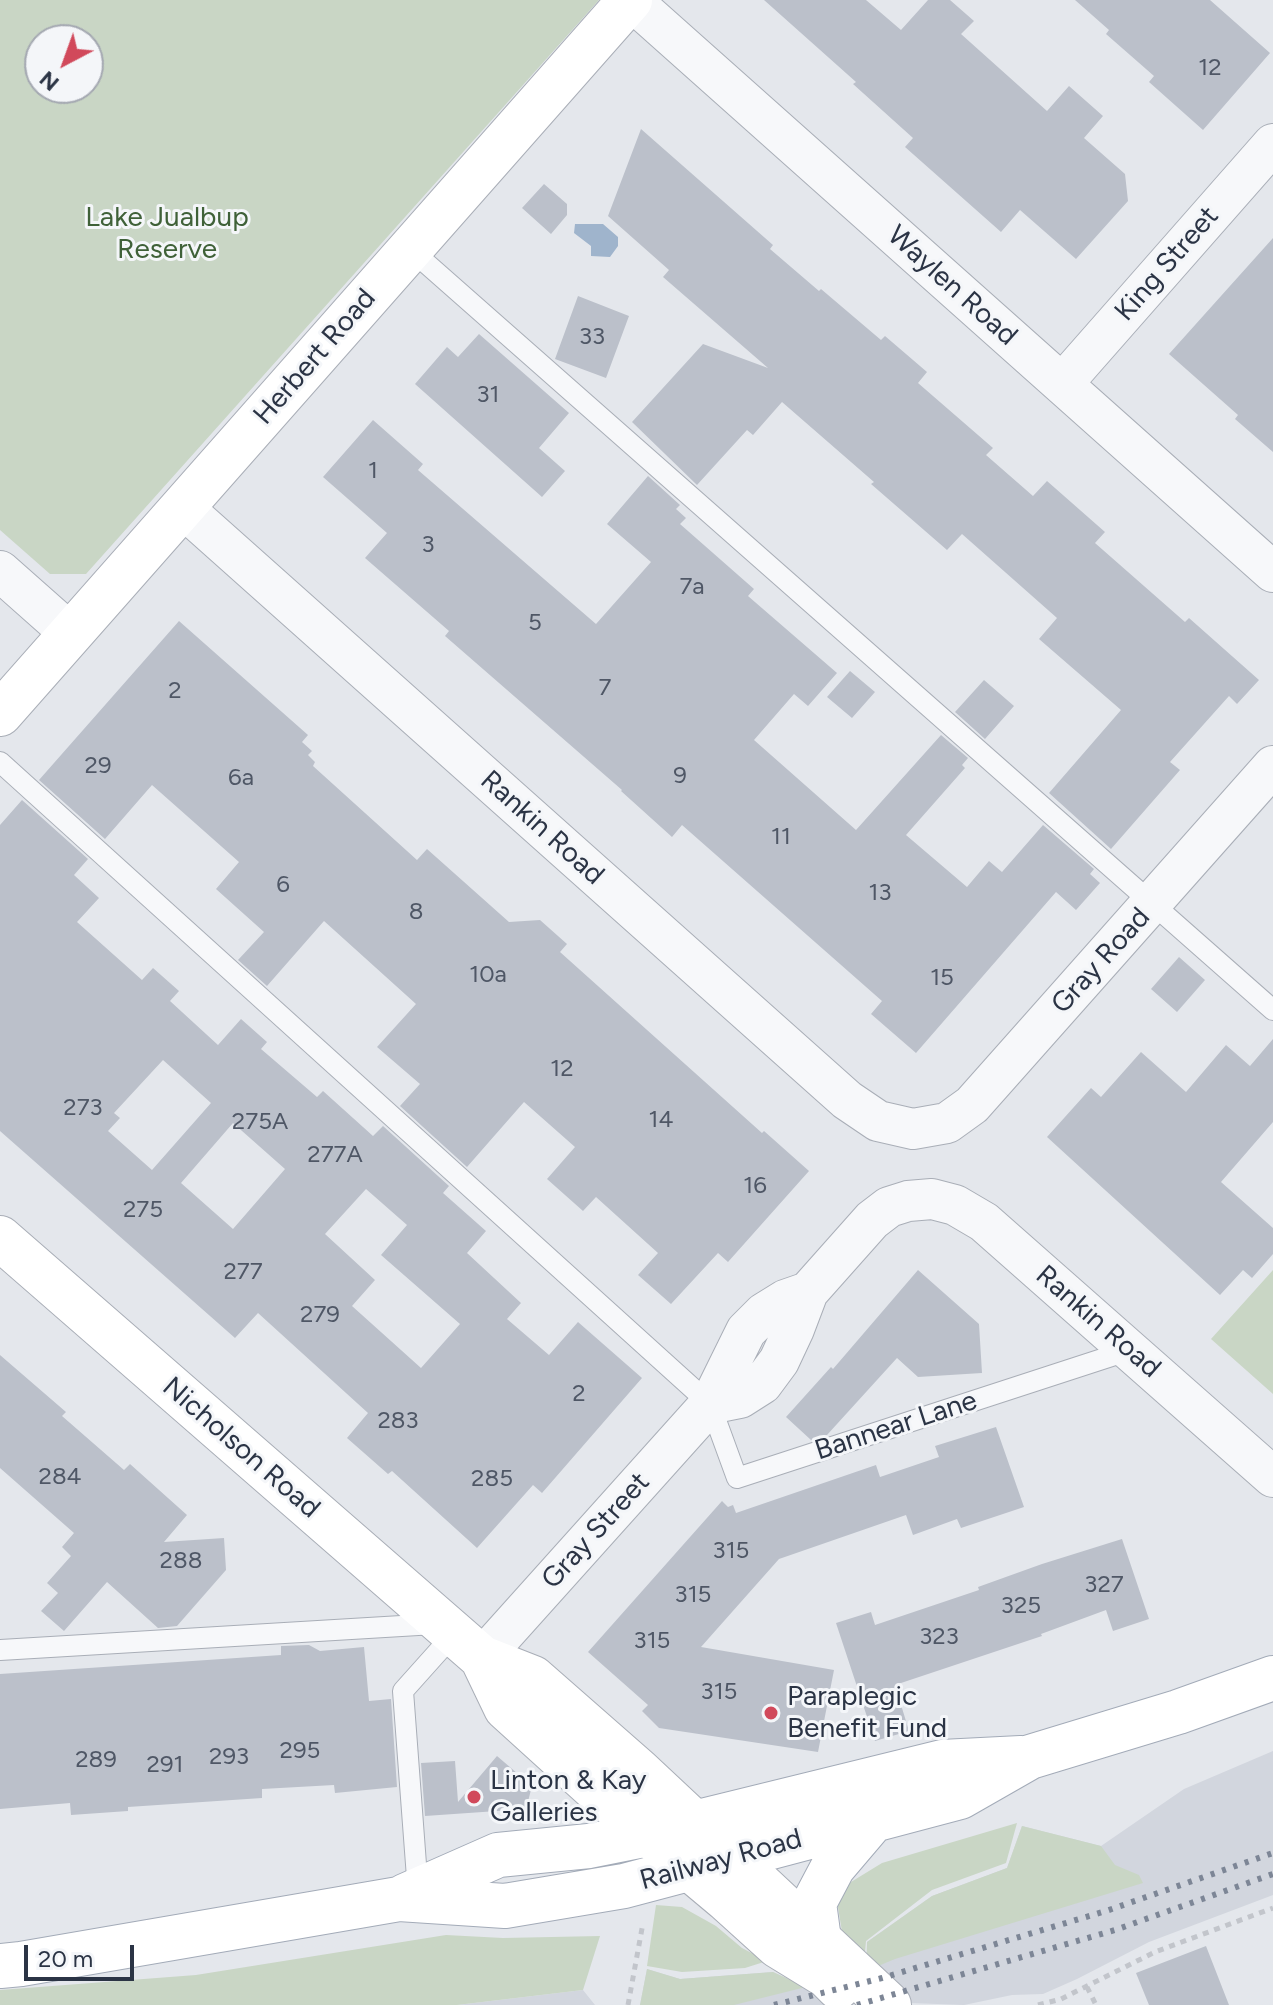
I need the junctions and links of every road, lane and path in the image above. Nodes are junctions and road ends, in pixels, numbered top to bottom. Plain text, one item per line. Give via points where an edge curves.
1 (630, 0) edge
2 (1273, 144) edge
3 (410, 249) junction
4 (1062, 384) junction
5 (182, 507) junction
6 (0, 571) edge
7 (1273, 572) edge
8 (70, 633) junction
9 (0, 714) edge
10 (0, 762) edge
11 (1273, 766) edge
12 (1152, 905) junction
13 (1273, 1010) edge
14 (913, 1129) joint
15 (0, 1238) edge
16 (1130, 1350) junction
17 (710, 1404) junction
18 (1273, 1477) edge
19 (459, 1639) junction
20 (0, 1650) edge
21 (1273, 1678) edge
22 (1030, 1757) junction
23 (873, 1820) junction
24 (694, 1822) junction
25 (649, 1834) junction
26 (733, 1857) junction
27 (690, 1869) junction
28 (408, 1895) junction
29 (1273, 1908) edge
30 (645, 1910) dead end
31 (819, 1940) junction
32 (0, 1966) edge
33 (1087, 1987) junction
34 (628, 2005) edge
35 (857, 2005) edge
36 (889, 2005) edge
37 (1038, 2005) edge
38 (1096, 2005) edge

1 - 3 main road, Herbert Road
1 - 4 street, Waylen Road
2 - 4 street, King Street
3 - 5 main road, Herbert Road
3 - 12 lane
4 - 7 street, Waylen Road
5 - 8 main road, Herbert Road
5 - 14 street, Rankin Road via 847,1100 878,1121
6 - 8 street
8 - 9 main road, Herbert Road
10 - 17 lane
11 - 12 street, Gray Road
12 - 13 lane
12 - 14 street, Gray Road via 972,1105 947,1123
15 - 19 main road, Nicholson Road
16 - 17 lane, Bannear Lane via 737,1478
16 - 17 street, Rankin Road via 984,1222 955,1205 932,1199 908,1201 872,1220 808,1292 779,1361 762,1384 740,1398
16 - 18 street, Rankin Road
17 - 19 street, Gray Street
19 - 20 lane
19 - 24 main road, Nicholson Road via 533,1678
19 - 25 main road, Nicholson Road via 506,1708
19 - 28 lane via 403,1691
21 - 22 main road, Railway Road
22 - 23 main road, Railway Road via 960,1797
22 - 24 main road, Railway Road via 942,1762
23 - 26 main road, Railway Road
23 - 31 main road via 833,1867 814,1903
24 - 25 main road, Railway Road
24 - 26 main road, Nicholson Road
25 - 27 main road, Nicholson Road
25 - 28 main road, Railway Road via 498,1855
26 - 27 main road, Railway Road
26 - 31 main road, Nicholson Road
27 - 28 main road, Railway Road via 505,1906
27 - 35 main road, Nicholson Road via 778,1946 827,1976
28 - 32 main road, Railway Road
29 - 33 path via 1155,1952
30 - 34 path
31 - 36 main road, Nicholson Road
33 - 37 path
33 - 38 path

